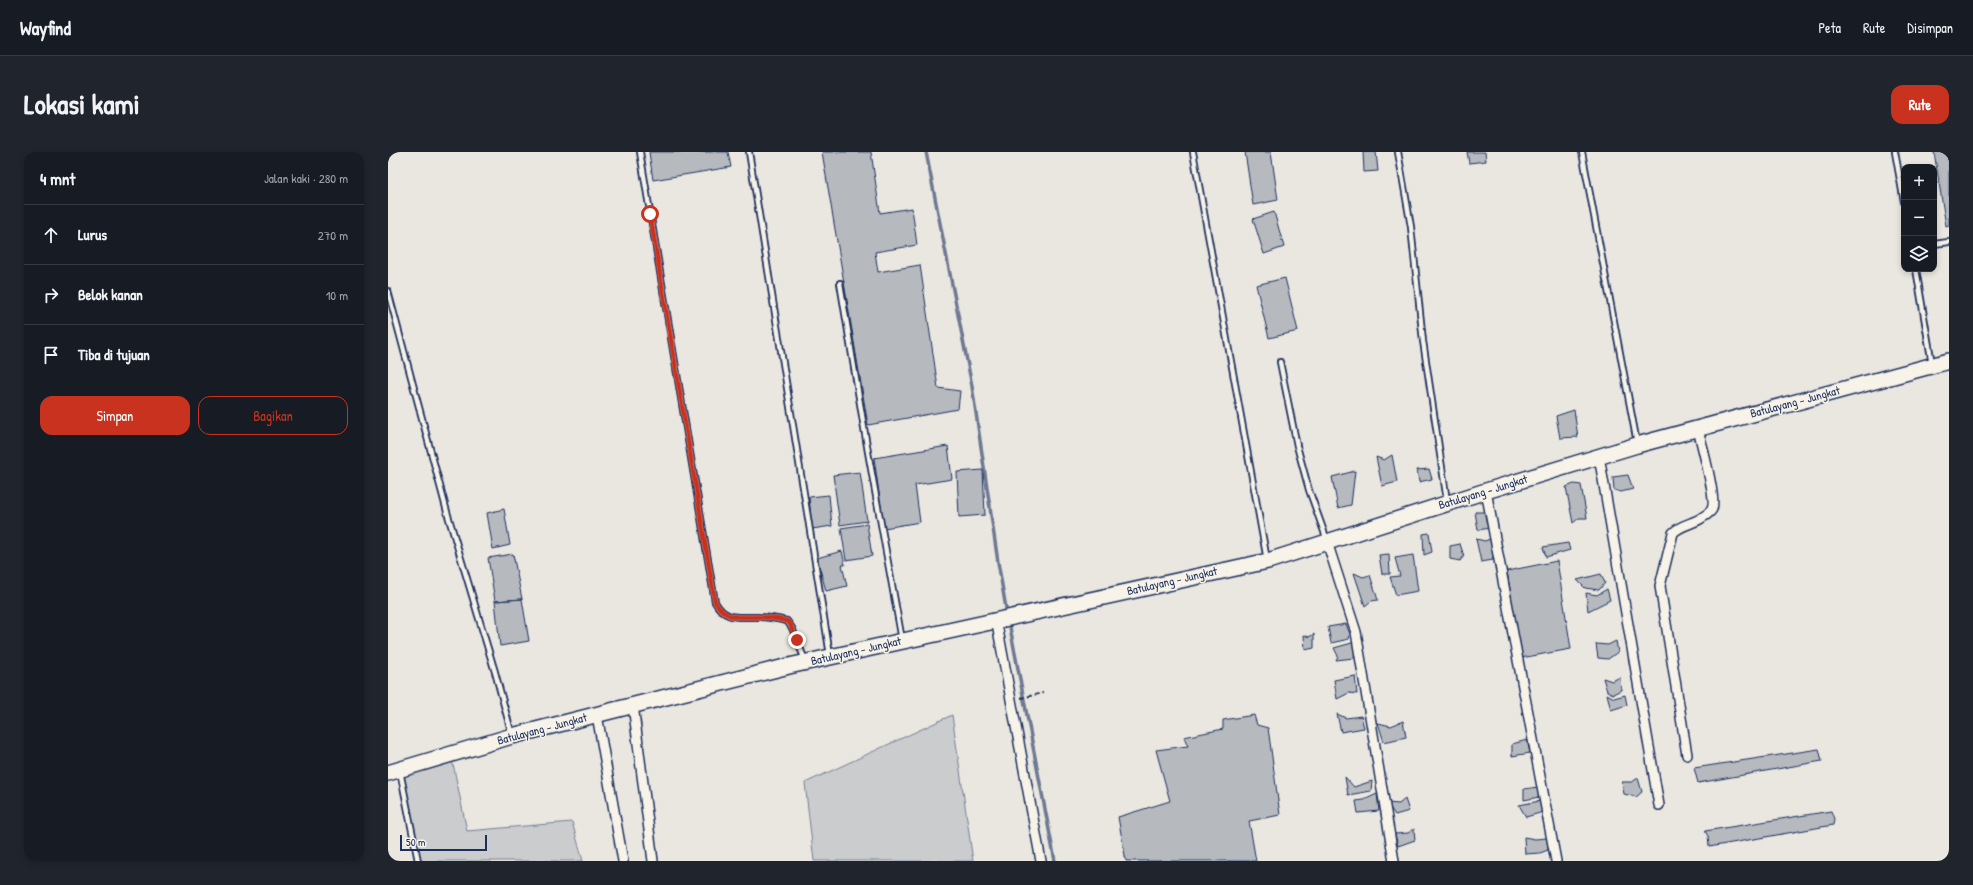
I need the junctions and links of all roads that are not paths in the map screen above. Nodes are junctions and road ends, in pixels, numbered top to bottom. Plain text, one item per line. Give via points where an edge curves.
1 (640, 152) edge
2 (749, 152) edge
3 (1193, 152) edge
4 (1398, 152) edge
5 (1582, 152) edge
6 (1895, 152) edge
7 (1904, 200) edge
8 (1949, 242) edge
9 (1937, 244) edge
10 (1917, 272) edge
11 (840, 283) dead end
12 (388, 291) edge
13 (1949, 361) edge
14 (1280, 362) dead end
15 (1932, 364) junction
16 (1698, 429) junction
17 (1637, 445) junction
18 (1598, 456) junction
19 (1486, 491) junction
20 (1448, 503) junction
21 (1328, 542) junction
22 (1268, 561) junction
23 (1004, 618) junction
24 (902, 641) junction
25 (830, 657) junction
26 (806, 662) junction
27 (633, 705) junction
28 (597, 715) junction
29 (512, 736) junction
30 (1687, 755) dead end
31 (394, 771) edge
32 (1659, 805) dead end
33 (418, 861) edge
34 (623, 861) edge
35 (653, 861) edge
36 (1041, 861) edge
37 (1394, 861) edge
38 (1556, 861) edge

1 - 26 lane via 715,602 718,608 731,616 787,621
2 - 25 lane
3 - 22 lane
4 - 20 lane via 1411,226 1424,340
5 - 17 lane
6 - 7 lane
8 - 9 lane
10 - 15 lane
11 - 24 lane
12 - 29 lane via 447,512
13 - 15 highway, Batulayang - Jungkat
14 - 21 lane via 1297,446 1309,490
15 - 16 highway, Batulayang - Jungkat
16 - 17 highway, Batulayang - Jungkat
16 - 30 street via 1714,500 1712,509 1702,518 1678,528 1673,533 1660,586
17 - 18 highway, Batulayang - Jungkat
18 - 19 highway, Batulayang - Jungkat
18 - 32 street
19 - 20 highway, Batulayang - Jungkat
19 - 38 street
20 - 21 highway, Batulayang - Jungkat
21 - 22 highway, Batulayang - Jungkat
21 - 37 street via 1356,632
22 - 23 highway, Batulayang - Jungkat
23 - 24 highway, Batulayang - Jungkat
23 - 36 street
24 - 25 highway, Batulayang - Jungkat
25 - 26 highway, Batulayang - Jungkat
26 - 27 highway, Batulayang - Jungkat
27 - 28 highway, Batulayang - Jungkat
27 - 35 street
28 - 29 highway, Batulayang - Jungkat
28 - 34 street
29 - 31 highway, Batulayang - Jungkat
31 - 33 lane

